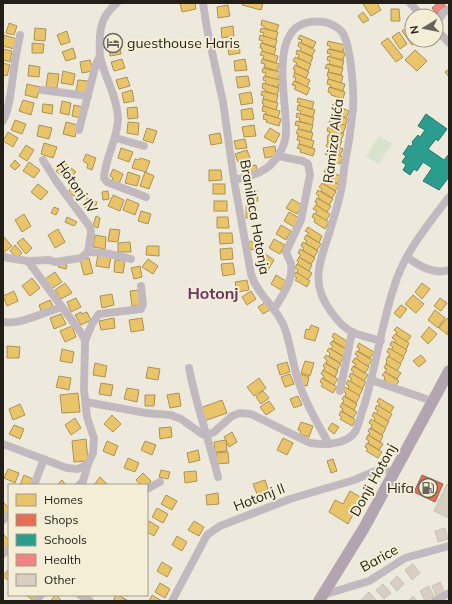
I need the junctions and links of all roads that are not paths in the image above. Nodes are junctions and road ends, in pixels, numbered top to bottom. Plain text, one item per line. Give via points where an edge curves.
1 (203, 3) edge
2 (446, 3) edge
3 (113, 4) edge
4 (449, 8) edge
5 (20, 35) dead end
6 (100, 56) junction
7 (42, 90) dead end
8 (88, 96) junction
9 (3, 121) edge
10 (79, 130) dead end
11 (116, 138) junction
12 (144, 146) dead end
13 (278, 156) junction
14 (43, 160) dead end
15 (234, 180) junction
16 (146, 197) dead end
17 (449, 197) edge
18 (88, 252) junction
19 (3, 256) edge
20 (131, 258) dead end
21 (406, 258) junction
22 (28, 261) junction
23 (449, 270) edge
24 (141, 286) dead end
25 (62, 307) junction
26 (274, 309) junction
27 (3, 322) edge
28 (352, 332) junction
29 (85, 341) junction
30 (381, 341) junction
31 (189, 368) dead end
32 (449, 371) edge
33 (371, 380) junction
34 (340, 390) dead end
35 (432, 400) junction
36 (86, 402) junction
37 (207, 434) junction
38 (3, 444) edge
39 (329, 444) junction
40 (44, 459) junction
41 (88, 464) junction
42 (393, 474) junction
43 (218, 477) dead end
44 (160, 482) dead end
45 (35, 484) edge
46 (80, 484) edge
47 (148, 489) edge
48 (449, 546) edge
49 (449, 593) edge
50 (321, 598) edge
51 (172, 601) edge
52 (435, 601) edge

1 - 15 street, Branilaca Hotonja via 224,102
2 - 4 street
3 - 6 street via 103,19
5 - 9 street via 10,96
6 - 8 street
6 - 11 street via 116,104
7 - 8 street
8 - 10 street
11 - 12 street
11 - 16 street via 104,171 104,178 107,182
13 - 15 street, Ramiza Alića via 269,168
13 - 26 street via 303,161 308,164 310,175 301,220 286,252 291,271 282,297
13 - 28 street, Ramiza Alića via 286,132 283,61 285,43 292,32 302,24 326,22 343,33 348,48 353,107 340,198 321,257 318,278 327,306
14 - 18 street, Hotonj IV via 90,227
15 - 26 street, Branilaca Hotonja via 254,284
17 - 21 street
18 - 20 street
18 - 22 street via 81,258 68,261
19 - 22 street
21 - 23 street via 429,270
21 - 30 street via 393,289
22 - 25 street
24 - 29 street via 141,308 99,314
25 - 27 street via 18,322
25 - 29 street
26 - 39 street, Branilaca Hotonja via 286,332 299,385
28 - 30 street, Ramiza Alića
28 - 34 street
29 - 36 street
30 - 33 street
31 - 37 street
32 - 35 main road, Donji Hotonj
33 - 35 street
33 - 39 street via 356,432 346,440
35 - 42 main road, Donji Hotonj
36 - 37 street via 146,414 171,414 202,434
36 - 41 street via 87,417 94,438 93,453
37 - 39 street via 214,432 232,416 240,413 251,414 310,443
37 - 43 street
38 - 40 street
40 - 41 street via 72,469
40 - 45 street
41 - 46 street
42 - 50 main road, Donji Hotonj via 364,528
42 - 51 street, Hotonj II via 385,470 373,472 290,498 220,526 207,535
44 - 47 street
48 - 50 street, Barice via 405,558 369,581
49 - 52 street

